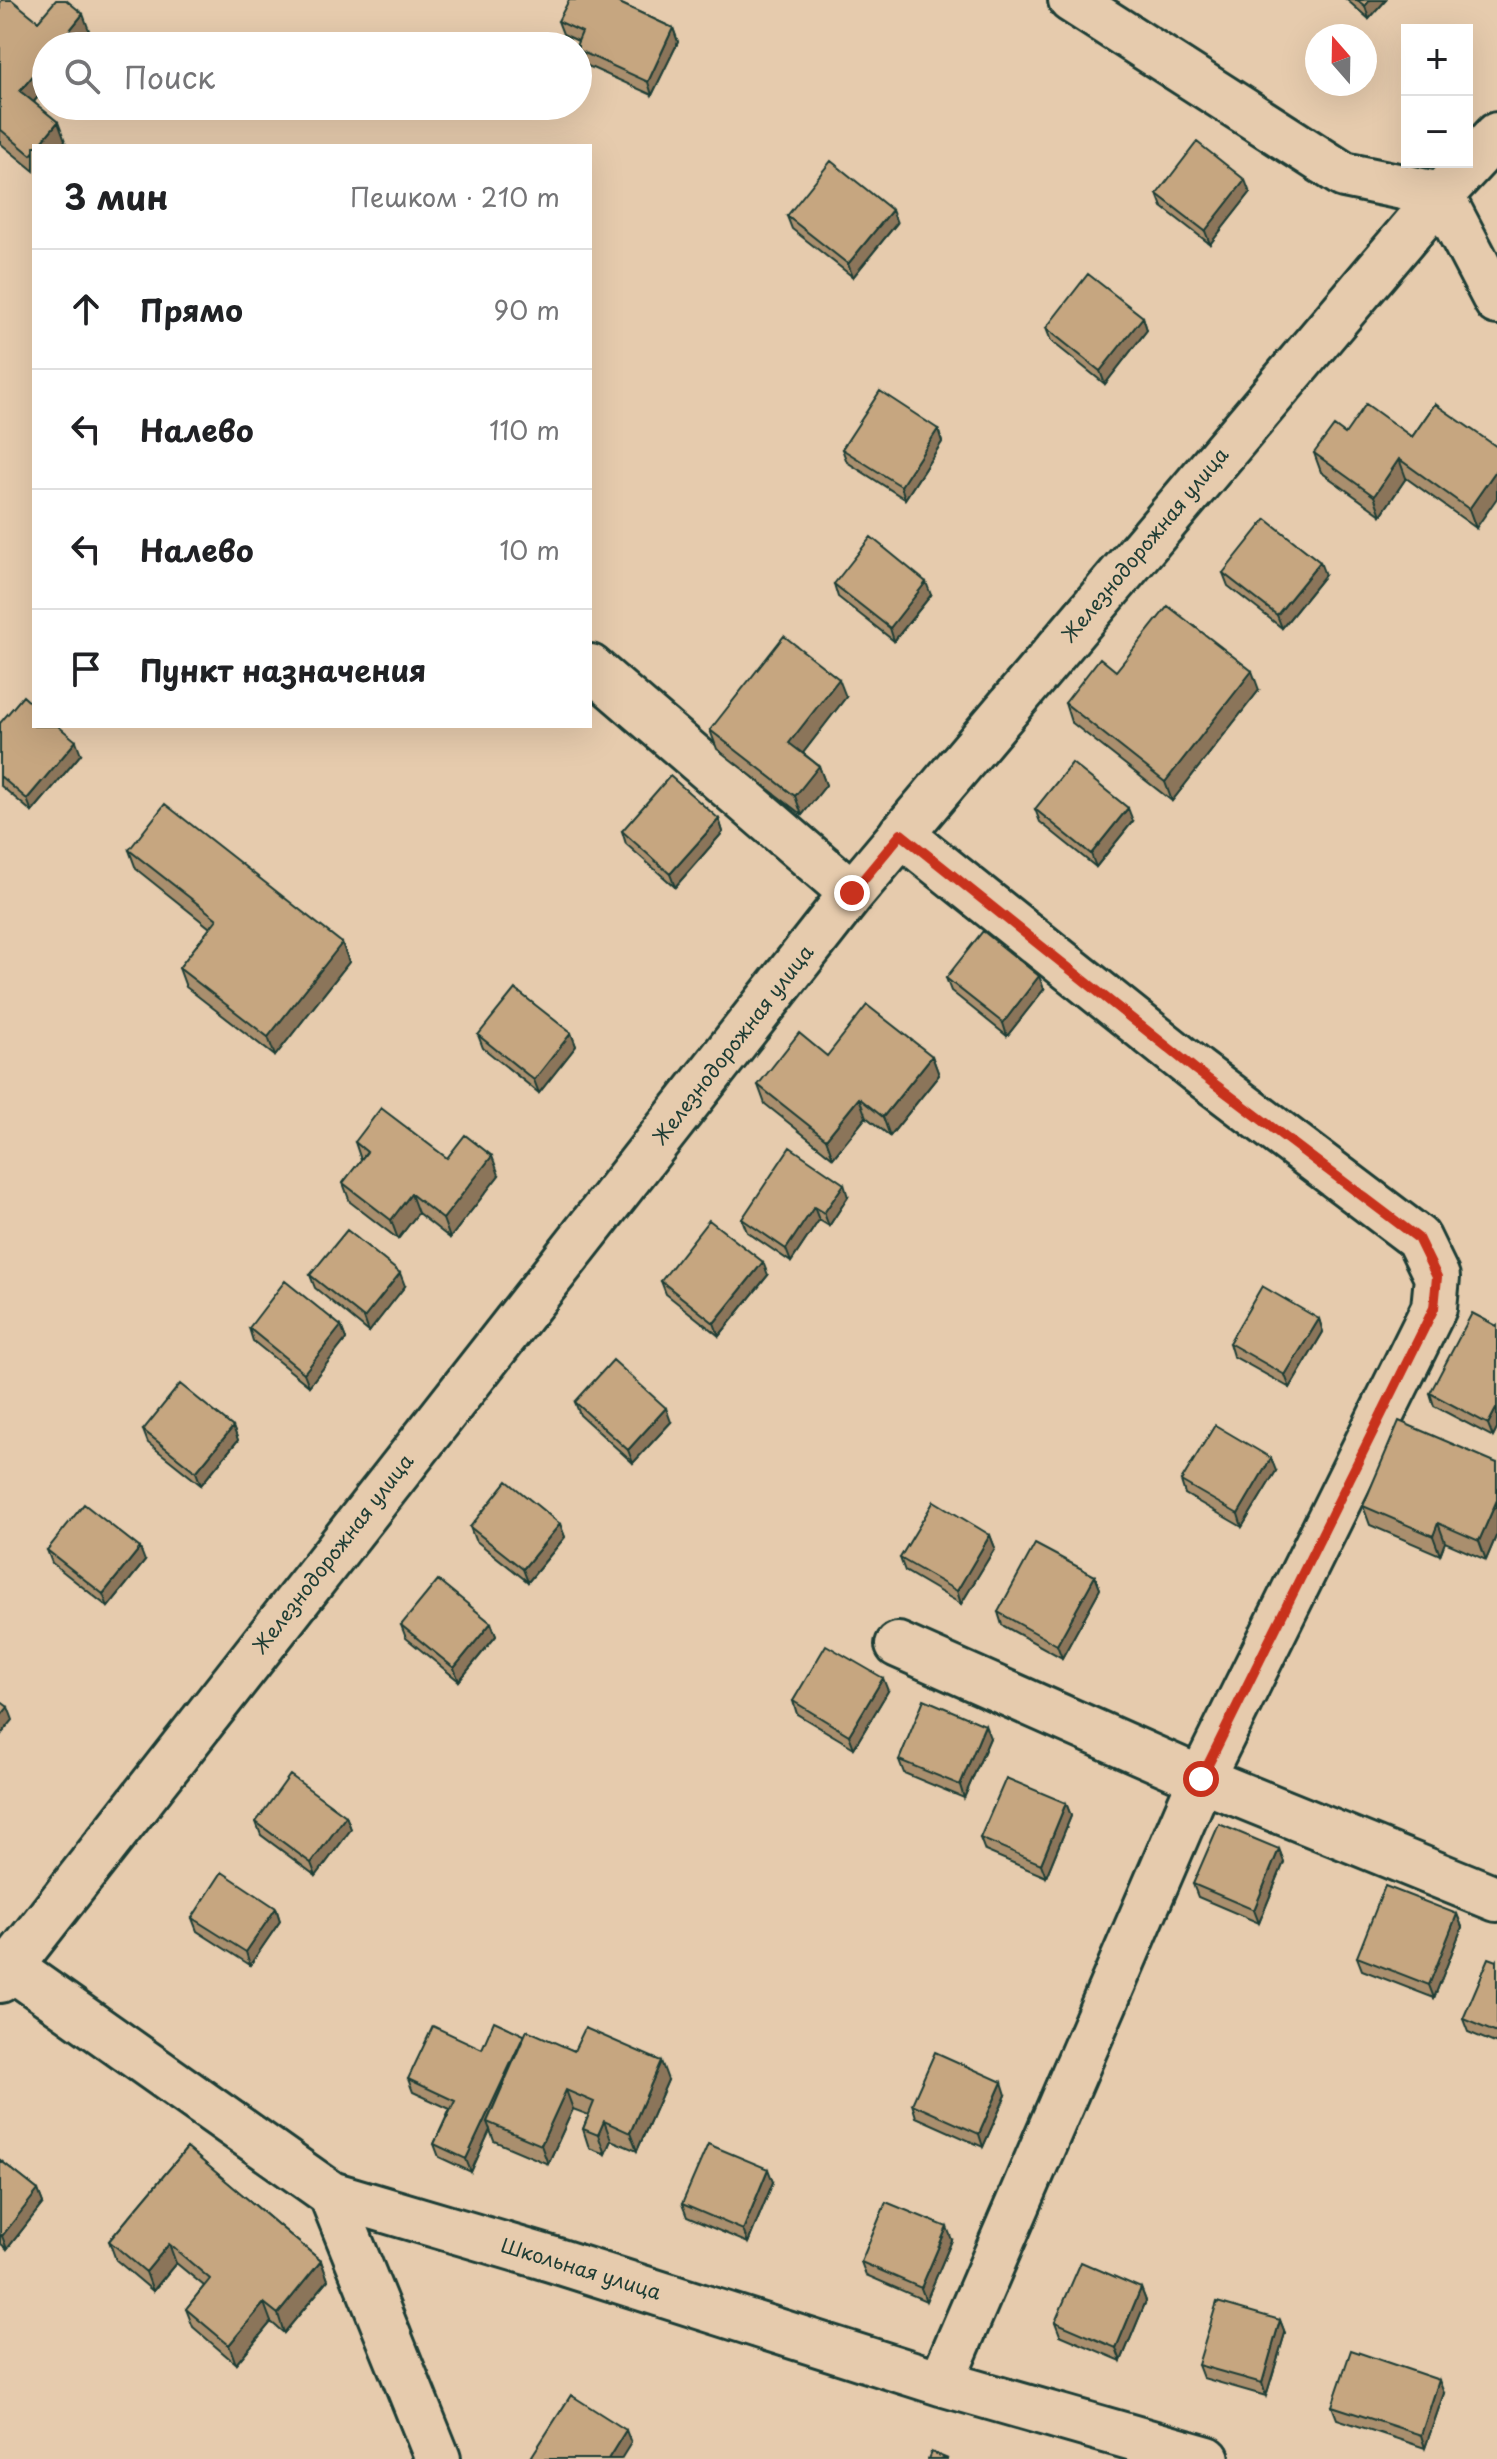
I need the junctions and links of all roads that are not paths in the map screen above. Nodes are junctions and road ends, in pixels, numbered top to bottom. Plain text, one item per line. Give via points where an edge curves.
1 (1071, 0) edge
2 (1497, 135) edge
3 (1441, 195) junction
4 (1497, 302) edge
5 (592, 669) edge
6 (901, 834) junction
7 (852, 893) junction
8 (898, 1645) dead end
9 (1201, 1779) junction
10 (1497, 1899) edge
11 (5, 1973) edge
12 (331, 2194) junction
13 (941, 2383) junction
14 (438, 2459) edge
15 (1207, 2459) edge

1 - 3 street via 1344,175
2 - 3 street, Железнодорожная улица
3 - 4 street
3 - 6 street, Железнодорожная улица
5 - 7 street
6 - 7 street, Железнодорожная улица
6 - 9 street via 1196,1070 1418,1238 1437,1277 1434,1308
7 - 11 street, Железнодорожная улица
8 - 9 street
9 - 10 street
9 - 13 street
11 - 12 street, Школьная улица
12 - 13 street, Школьная улица
12 - 14 street
13 - 15 street, Школьная улица

